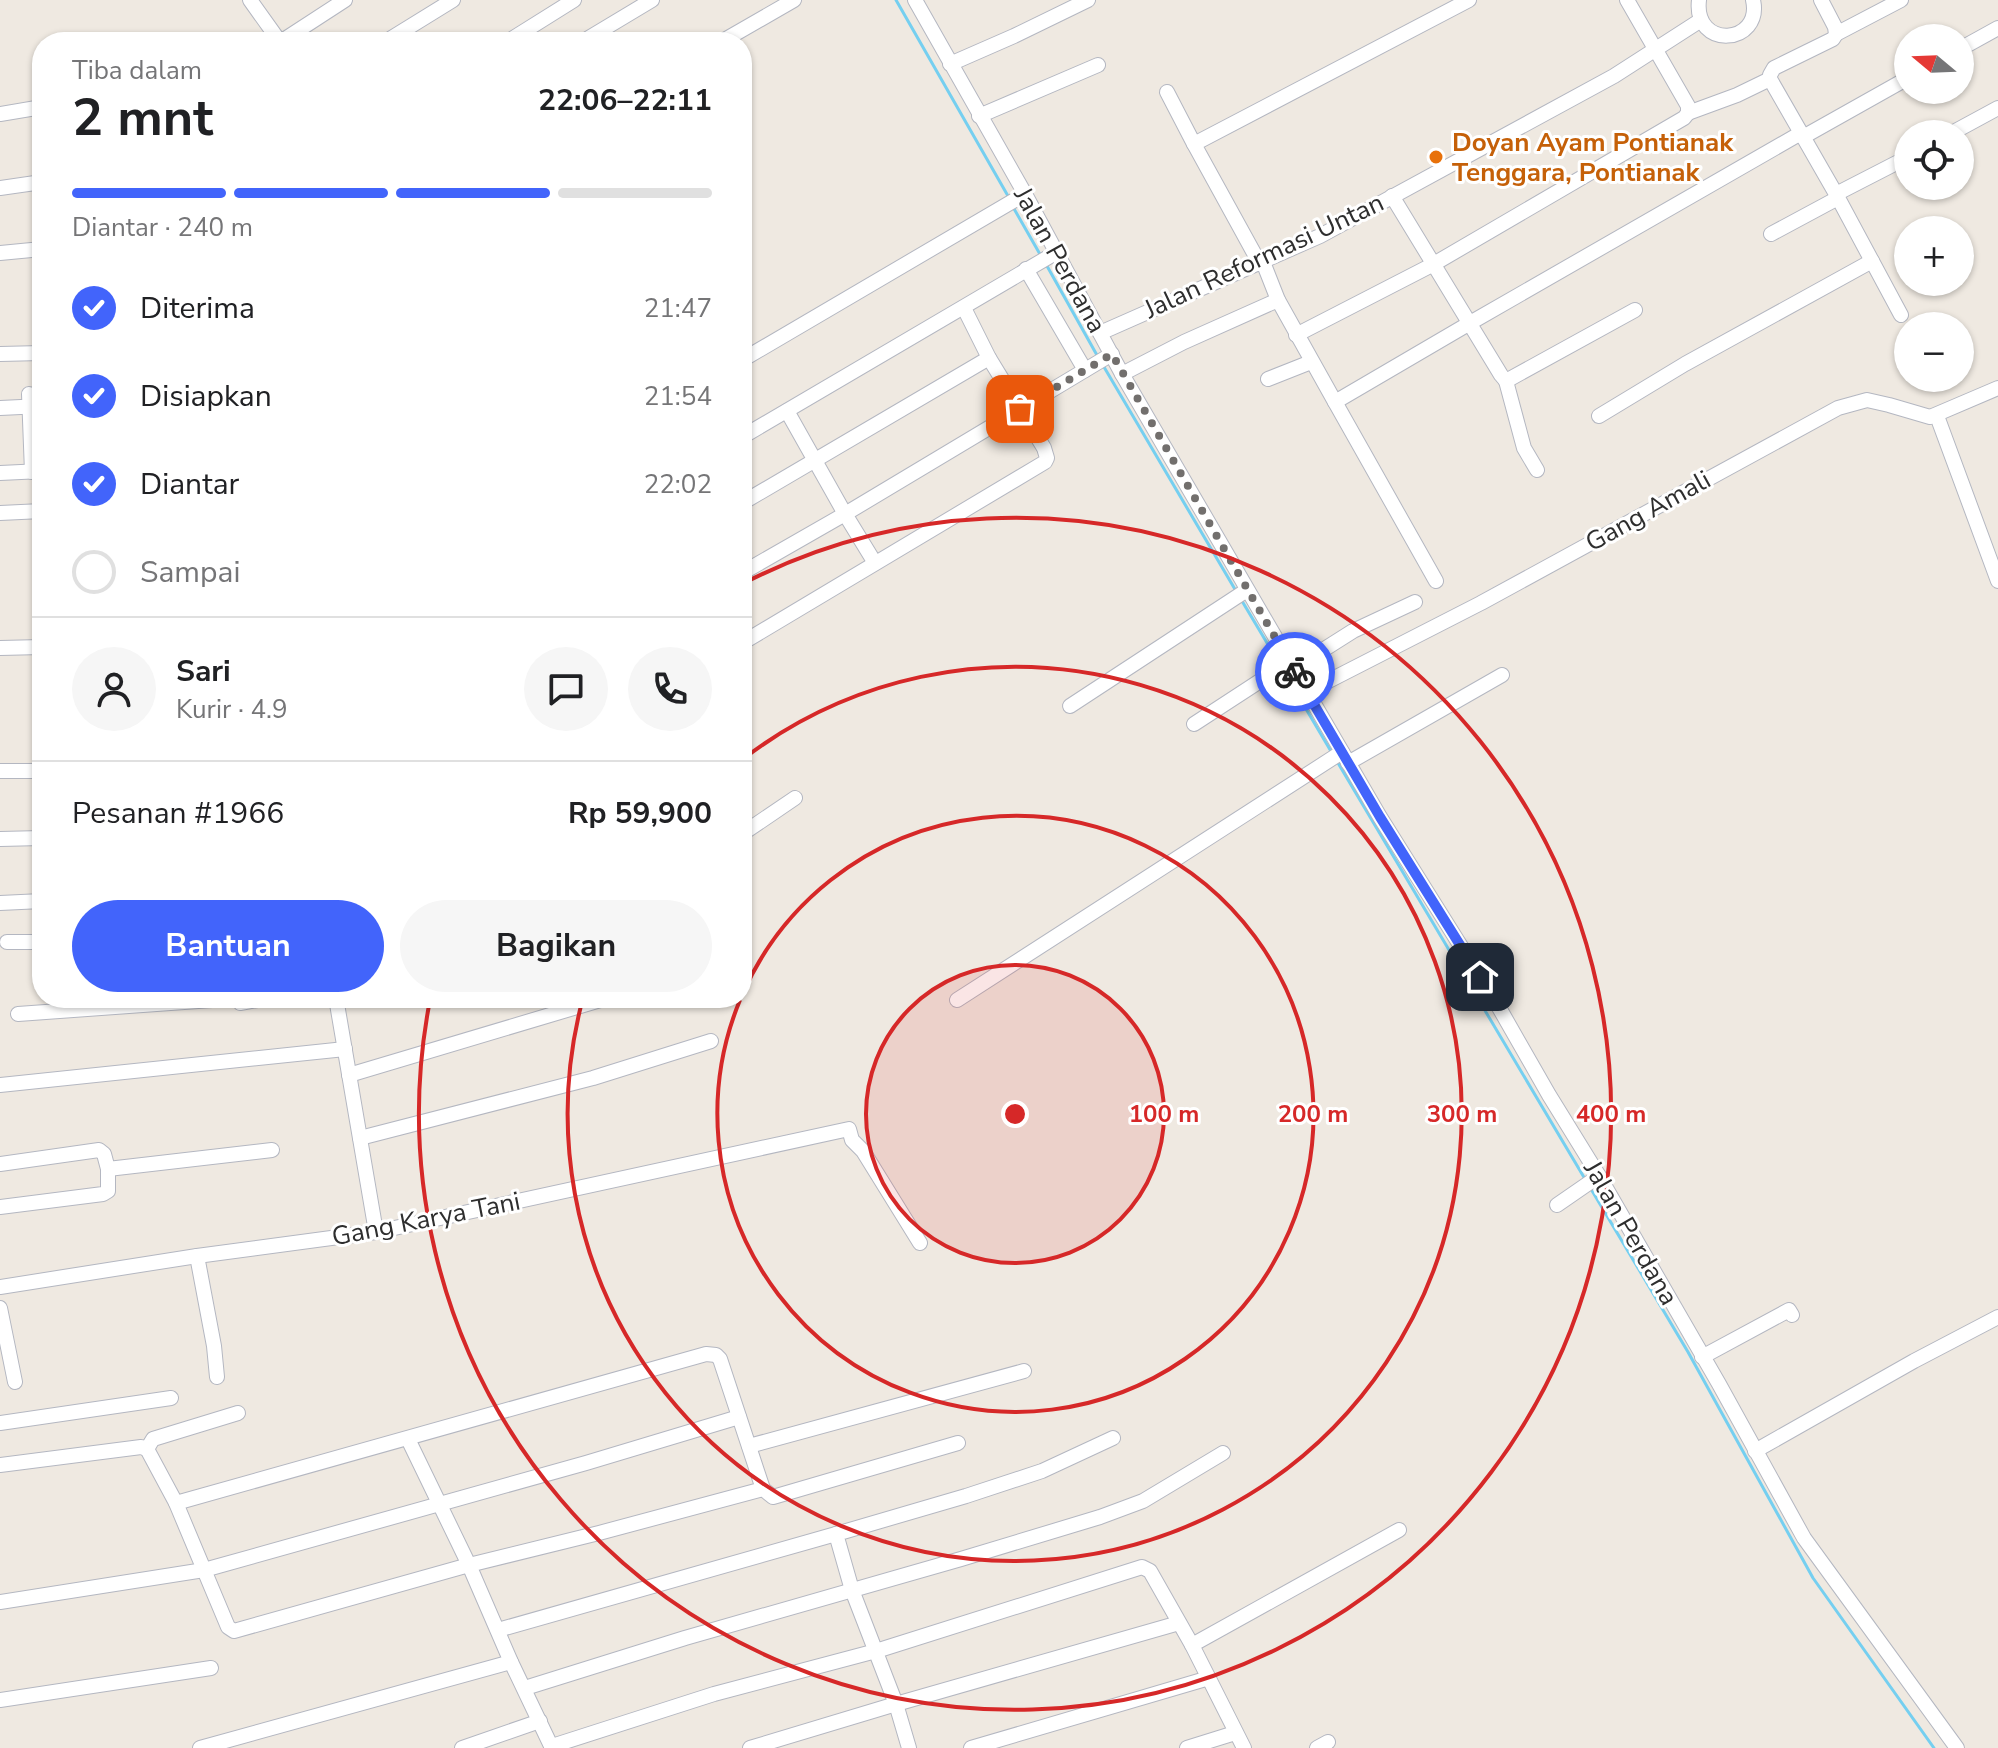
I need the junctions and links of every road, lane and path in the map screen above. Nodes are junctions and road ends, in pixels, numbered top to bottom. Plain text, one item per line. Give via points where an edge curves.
1 (250, 0) edge
2 (345, 0) edge
3 (453, 0) edge
4 (574, 0) edge
5 (652, 0) edge
6 (794, 0) edge
7 (1088, 0) edge
8 (1469, 0) edge
9 (1627, 0) edge
10 (1699, 0) edge
11 (1753, 0) edge
12 (1821, 0) edge
13 (1901, 0) edge
14 (921, 2) edge
15 (552, 6) edge
16 (1701, 20) junction
17 (1998, 28) edge
18 (276, 32) edge
19 (297, 32) edge
20 (401, 32) edge
21 (520, 32) edge
22 (599, 32) edge
23 (738, 32) edge
24 (1836, 34) junction
25 (1974, 41) edge
26 (1656, 51) junction
27 (950, 64) junction
28 (1098, 65) dead end
29 (1770, 79) junction
30 (1894, 86) edge
31 (1167, 92) dead end
32 (1998, 108) edge
33 (32, 109) edge
34 (1688, 113) junction
35 (0, 114) edge
36 (979, 116) junction
37 (1974, 121) edge
38 (1802, 135) junction
39 (1194, 144) junction
40 (1894, 165) edge
41 (32, 183) edge
42 (0, 188) edge
43 (1392, 196) junction
44 (1837, 196) junction
45 (1017, 199) junction
46 (1771, 234) dead end
47 (32, 250) edge
48 (0, 253) edge
49 (1052, 254) junction
50 (1872, 261) junction
51 (1262, 263) junction
52 (1432, 265) junction
53 (1028, 267) junction
54 (1278, 300) junction
55 (964, 308) junction
56 (1635, 310) dead end
57 (1899, 312) edge
58 (1470, 323) junction
59 (1100, 333) junction
60 (1296, 335) junction
61 (32, 353) edge
62 (0, 354) edge
63 (752, 354) edge
64 (989, 358) junction
65 (1099, 362) junction
66 (1311, 362) junction
67 (1122, 374) junction
68 (1268, 379) dead end
69 (1506, 381) junction
70 (1998, 388) edge
71 (32, 402) edge
72 (1335, 402) junction
73 (0, 408) edge
74 (1020, 409) junction
75 (787, 411) junction
76 (1599, 416) dead end
77 (1937, 416) junction
78 (752, 431) edge
79 (815, 461) junction
80 (1537, 470) dead end
81 (32, 471) edge
82 (0, 473) edge
83 (752, 497) edge
84 (32, 511) edge
85 (0, 513) edge
86 (845, 514) junction
87 (875, 563) junction
88 (752, 567) edge
89 (1436, 581) dead end
90 (1998, 581) edge
91 (1242, 594) junction
92 (1415, 602) dead end
93 (752, 637) edge
94 (32, 647) edge
95 (0, 648) edge
96 (1291, 666) junction
97 (1502, 675) dead end
98 (1307, 692) junction
99 (1070, 706) dead end
100 (1194, 724) dead end
101 (1339, 757) junction
102 (0, 771) edge
103 (32, 771) edge
104 (795, 798) dead end
105 (752, 827) edge
106 (32, 838) edge
107 (0, 839) edge
108 (32, 901) edge
109 (0, 903) edge
110 (7, 942) dead end
111 (32, 942) edge
112 (957, 1000) dead end
113 (86, 1008) edge
114 (338, 1008) edge
115 (573, 1008) edge
116 (18, 1014) dead end
117 (711, 1041) dead end
118 (345, 1049) junction
119 (349, 1075) junction
120 (0, 1085) edge
121 (360, 1138) junction
122 (272, 1150) dead end
123 (0, 1164) edge
124 (108, 1169) junction
125 (1591, 1181) junction
126 (1557, 1205) dead end
127 (0, 1207) edge
128 (376, 1232) junction
129 (920, 1243) dead end
130 (197, 1256) junction
131 (0, 1287) edge
132 (0, 1308) edge
133 (1792, 1315) dead end
134 (1998, 1317) edge
135 (1702, 1357) junction
136 (1024, 1371) dead end
137 (217, 1377) dead end
138 (15, 1382) dead end
139 (171, 1398) dead end
140 (238, 1413) dead end
141 (739, 1417) junction
142 (0, 1423) edge
143 (1113, 1438) dead end
144 (408, 1439) junction
145 (958, 1443) dead end
146 (749, 1446) junction
147 (147, 1449) junction
148 (1755, 1451) junction
149 (1223, 1453) dead end
150 (0, 1465) edge
151 (763, 1489) junction
152 (176, 1503) junction
153 (438, 1503) junction
154 (1399, 1530) dead end
155 (836, 1534) junction
156 (469, 1565) junction
157 (204, 1570) junction
158 (852, 1590) junction
159 (0, 1602) edge
160 (1179, 1623) junction
161 (498, 1630) junction
162 (1192, 1645) junction
163 (876, 1651) junction
164 (511, 1662) junction
165 (211, 1668) dead end
166 (1206, 1679) junction
167 (525, 1688) junction
168 (0, 1700) edge
169 (896, 1704) junction
170 (540, 1721) junction
171 (1235, 1733) junction
172 (552, 1747) edge
173 (200, 1748) edge
174 (462, 1748) edge
175 (750, 1748) edge
176 (909, 1748) edge
177 (971, 1748) edge
178 (1187, 1748) edge
179 (1244, 1748) edge
180 (1957, 1748) edge

1 - 18 street
2 - 19 street
3 - 20 street
4 - 15 street
5 - 22 street
6 - 23 street
7 - 27 street
8 - 39 street
9 - 26 street
10 - 16 street
11 - 16 street via 1753,16 1739,33 1717,35
12 - 24 street
13 - 24 street
14 - 27 street, Jalan Perdana
15 - 21 street
16 - 26 street, Jalan Reformasi Untan
17 - 25 street
24 - 29 street via 1774,68
26 - 34 street
26 - 43 street, Jalan Reformasi Untan
27 - 36 street, Jalan Perdana
28 - 36 street
29 - 34 street
29 - 38 street
30 - 38 street
31 - 39 street
32 - 37 street
33 - 35 street
34 - 52 street
36 - 45 street, Jalan Perdana
38 - 44 street
38 - 58 street
39 - 51 street
40 - 44 street
41 - 42 street
43 - 51 street, Jalan Reformasi Untan
43 - 52 street
44 - 46 street
44 - 50 street
45 - 49 street, Jalan Perdana
45 - 63 street
47 - 48 street
49 - 53 street
49 - 59 street, Jalan Perdana
50 - 57 street
50 - 76 street
51 - 54 street
51 - 59 street, Jalan Reformasi Untan
52 - 58 street
52 - 60 street
53 - 55 street
53 - 65 street
54 - 60 street
54 - 67 street
55 - 64 street
55 - 75 street
56 - 69 street
58 - 69 street
58 - 72 street
59 - 65 street, Jalan Perdana
60 - 66 street
61 - 62 street
64 - 74 street
64 - 79 street
65 - 67 street, Jalan Perdana
65 - 74 street
66 - 68 street
66 - 72 street
67 - 91 street, Jalan Perdana
69 - 80 street via 1524,448
70 - 77 street
71 - 73 street
72 - 89 street
74 - 86 street
74 - 87 street via 1044,448 1045,462
75 - 78 street
75 - 79 street
77 - 90 street
77 - 98 street, Gang Amali via 1867,400 1838,408
79 - 83 street
79 - 86 street
81 - 82 street
84 - 85 street
86 - 87 street
86 - 88 street
87 - 93 street
91 - 96 street, Jalan Perdana
91 - 99 street
92 - 96 street
94 - 95 street
96 - 98 street, Jalan Perdana
96 - 100 street
97 - 101 street
98 - 101 street, Jalan Perdana
101 - 112 street
101 - 125 street, Jalan Perdana via 1497,1004
102 - 103 street
104 - 105 street
106 - 107 street
108 - 109 street
110 - 111 street
113 - 116 street
114 - 118 street
115 - 119 street
117 - 121 street via 593,1078
118 - 119 street
118 - 120 street
119 - 121 street
121 - 128 street
122 - 124 street
123 - 124 street via 99,1150
124 - 127 street via 108,1191 103,1194
125 - 126 street
125 - 135 street, Jalan Perdana
128 - 129 street, Gang Karya Tani via 849,1129
128 - 130 street, Gang Karya Tani
130 - 131 street, Gang Karya Tani
130 - 137 street
132 - 138 street
133 - 135 street via 1789,1310
134 - 148 street
135 - 148 street, Jalan Perdana
136 - 146 street
139 - 142 street
140 - 147 street via 153,1439
141 - 144 street via 720,1359 706,1354
141 - 146 street
141 - 153 street
143 - 155 street via 1042,1471
144 - 152 street
144 - 153 street
145 - 151 street via 773,1497
146 - 151 street
147 - 150 street
147 - 152 street
148 - 180 street, Jalan Perdana via 1804,1538
149 - 158 street via 1143,1501 1100,1517
151 - 156 street
152 - 157 street
153 - 156 street
153 - 157 street
154 - 162 street
155 - 158 street
155 - 161 street
156 - 157 street via 234,1631
156 - 161 street
157 - 159 street
158 - 163 street
158 - 167 street
160 - 162 street
160 - 163 street via 1150,1571 1142,1567
160 - 169 street
161 - 164 street
162 - 166 street
163 - 169 street
163 - 172 street via 714,1694
164 - 167 street
164 - 173 street
165 - 168 street
166 - 171 street
166 - 177 street
167 - 170 street
169 - 175 street
169 - 176 street
170 - 172 street
170 - 174 street
171 - 178 street
171 - 179 street

